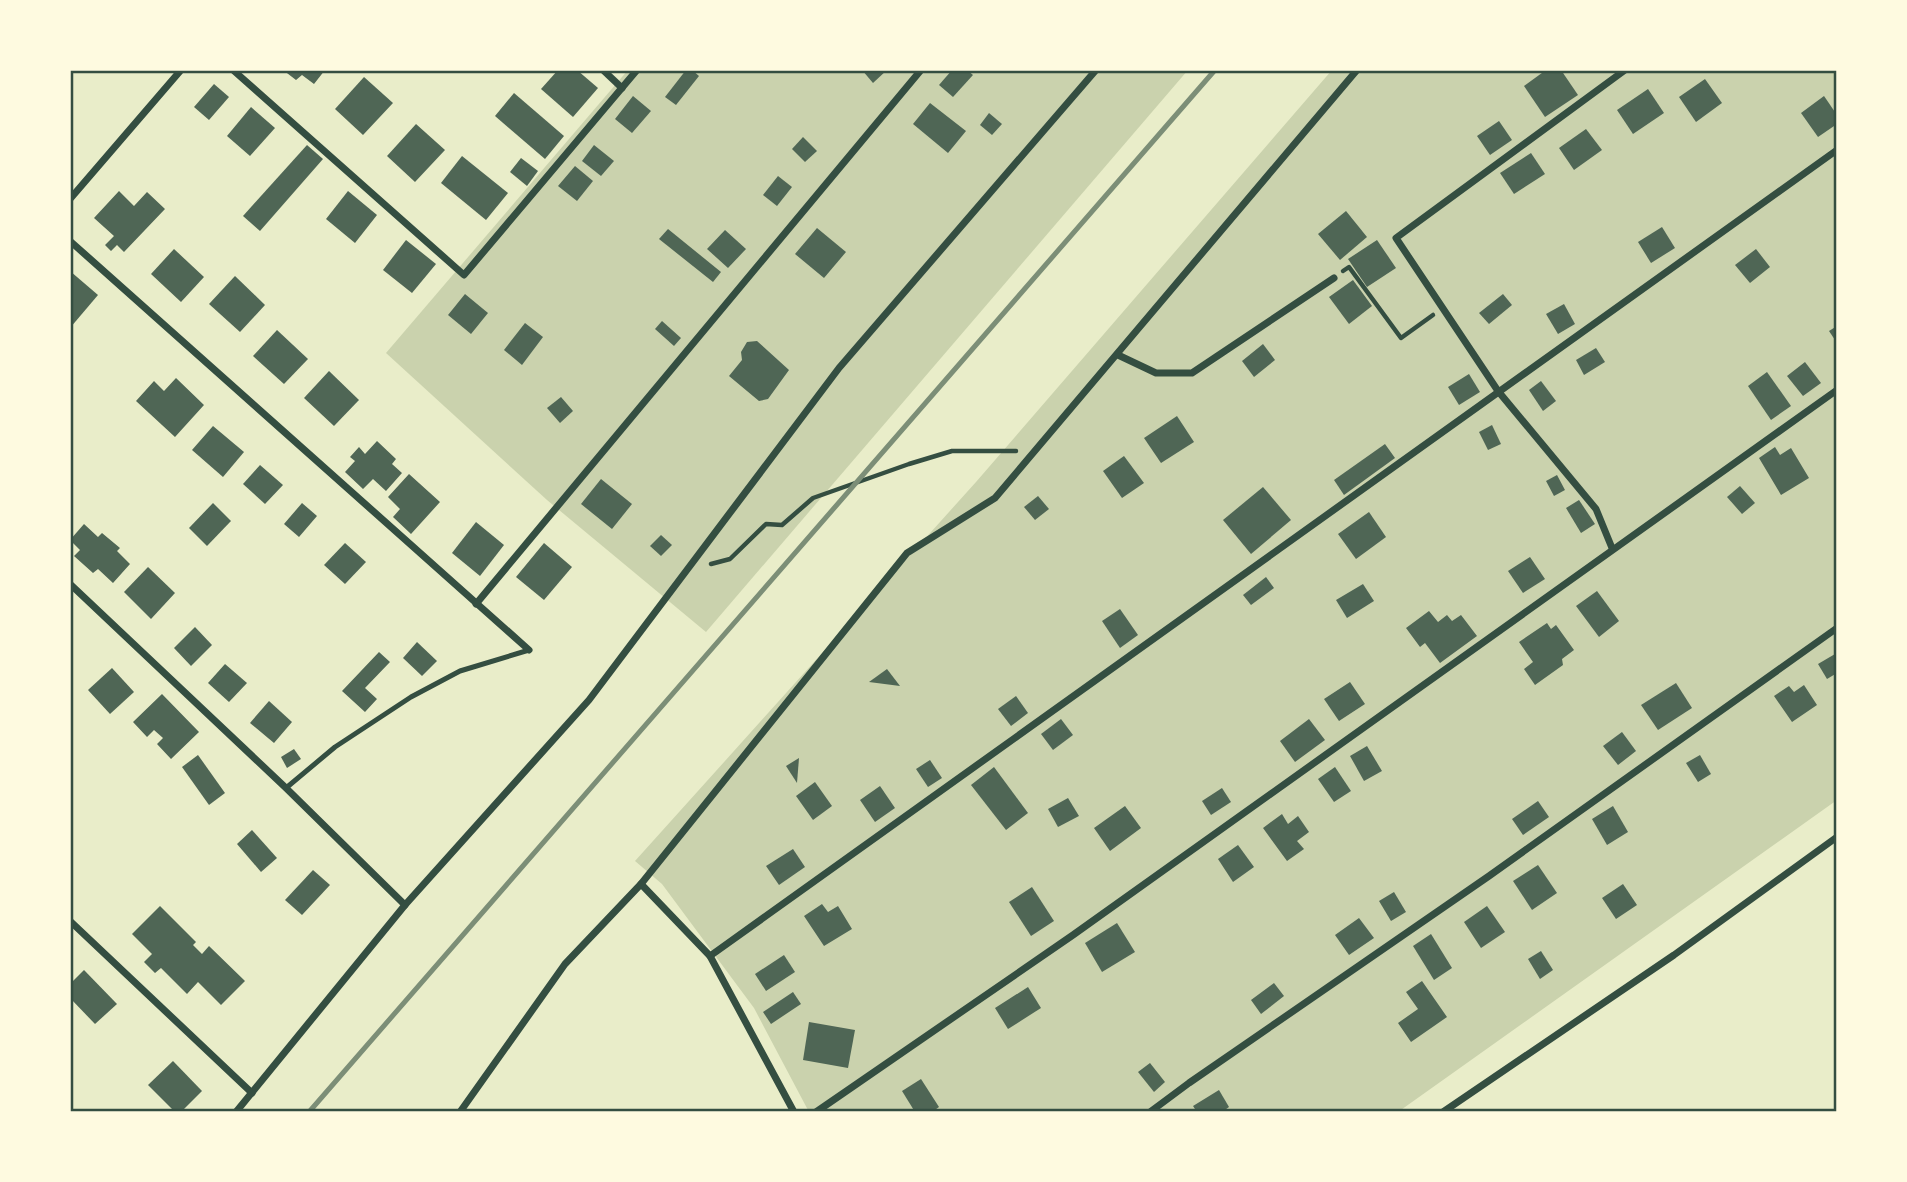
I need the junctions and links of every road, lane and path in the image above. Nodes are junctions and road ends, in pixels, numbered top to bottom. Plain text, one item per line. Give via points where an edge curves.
1 (181, 70) edge
2 (233, 70) edge
3 (603, 70) edge
4 (637, 70) edge
5 (921, 70) edge
6 (1096, 70) edge
7 (1357, 70) edge
8 (1625, 70) edge
9 (622, 88) junction
10 (1837, 150) edge
11 (70, 199) edge
12 (70, 241) edge
13 (1334, 278) joint
14 (1443, 308) junction
15 (1118, 355) junction
16 (1837, 390) edge
17 (1498, 391) junction
18 (1043, 442) junction
19 (1612, 548) junction
20 (687, 571) junction
21 (70, 584) edge
22 (476, 604) junction
23 (1837, 628) edge
24 (529, 650) joint
25 (286, 788) junction
26 (1837, 837) edge
27 (640, 884) junction
28 (405, 905) junction
29 (70, 921) edge
30 (710, 956) junction
31 (252, 1093) junction
32 (236, 1112) edge
33 (460, 1112) edge
34 (794, 1112) edge
35 (816, 1112) edge
36 (1150, 1112) edge
37 (1443, 1112) edge

1 - 11 street
2 - 9 street via 464,275
3 - 9 street
4 - 9 street
5 - 22 street
6 - 20 street via 839,368
7 - 15 street
8 - 14 street via 1396,238
10 - 17 street
12 - 22 street
13 - 14 path via 1349,267 1402,338
13 - 15 street via 1192,373 1156,373
14 - 17 street
15 - 18 street
16 - 19 street
17 - 19 street via 1596,509
17 - 30 street
18 - 20 path via 1012,453 952,451 813,498 782,525 766,524 730,559
18 - 27 street via 995,498 907,553
19 - 35 street via 1073,935
20 - 28 street via 589,699
21 - 25 street
22 - 24 street
23 - 36 street
24 - 25 lane via 460,671 411,697 335,747
25 - 28 street
26 - 37 street
27 - 30 street
27 - 33 street via 565,964
28 - 31 street
29 - 31 street
30 - 34 street
31 - 32 street

